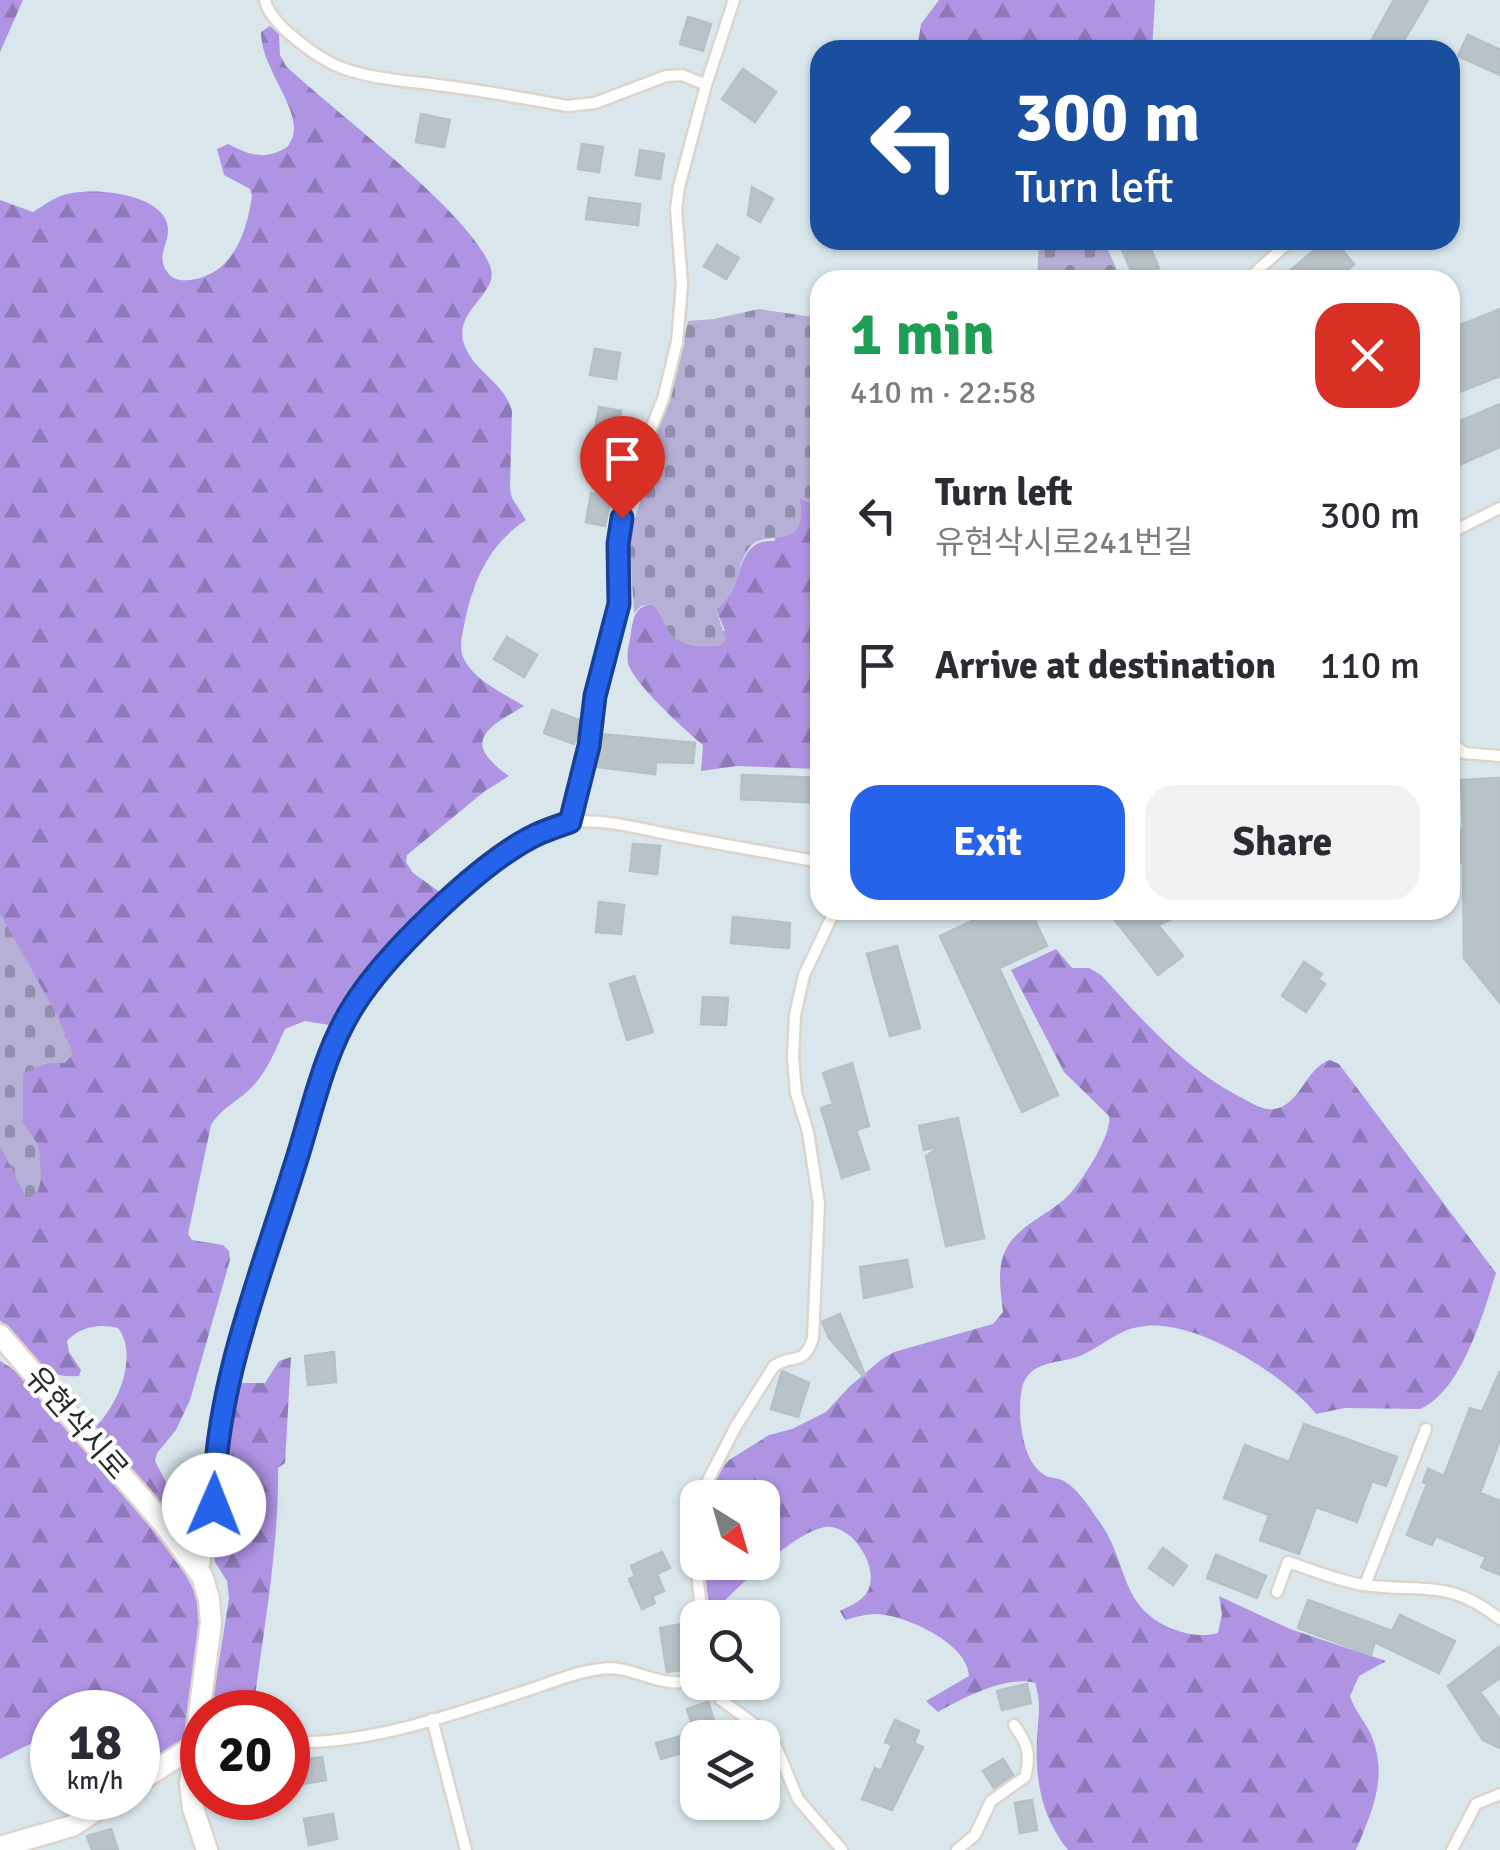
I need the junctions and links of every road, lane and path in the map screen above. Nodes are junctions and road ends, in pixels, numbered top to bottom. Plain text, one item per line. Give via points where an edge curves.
1 (265, 0) edge
2 (734, 0) edge
3 (706, 85) junction
4 (1280, 250) edge
5 (1258, 270) edge
6 (1500, 508) edge
7 (1460, 528) edge
8 (1460, 749) edge
9 (1464, 753) junction
10 (1460, 754) edge
11 (1500, 756) edge
12 (570, 822) junction
13 (810, 860) edge
14 (830, 920) edge
15 (0, 1336) edge
16 (1426, 1429) dead end
17 (708, 1480) edge
18 (202, 1576) junction
19 (1365, 1585) junction
20 (1277, 1592) dead end
21 (1500, 1619) edge
22 (680, 1684) edge
23 (204, 1690) edge
24 (721, 1700) edge
25 (432, 1718) junction
26 (1014, 1725) dead end
27 (310, 1742) edge
28 (1500, 1794) edge
29 (81, 1820) edge
30 (198, 1820) edge
31 (0, 1848) edge
32 (207, 1850) edge
33 (466, 1850) edge
34 (842, 1850) edge
35 (957, 1850) edge
36 (1452, 1850) edge

1 - 3 lane via 276,20 347,70 568,106 666,76
2 - 3 lane
3 - 12 lane via 678,186 677,342 622,518 619,604
4 - 5 lane
6 - 7 lane
8 - 9 lane
9 - 10 lane
9 - 11 lane
12 - 13 lane
12 - 18 lane via 525,840 420,928 372,978 335,1040 234,1364 220,1422
14 - 17 lane via 804,975 792,1057 818,1204 813,1338 801,1358 774,1366
15 - 18 street, 유현삭시로
16 - 19 lane
18 - 23 street, 유현삭시로 via 211,1624
19 - 20 lane via 1288,1562
19 - 21 lane via 1452,1592
22 - 25 lane via 602,1668
24 - 34 lane via 775,1744 798,1799
25 - 27 lane via 341,1741
25 - 33 lane
26 - 35 lane via 1027,1742 1025,1777 992,1801
28 - 36 lane via 1476,1804
29 - 31 street
30 - 32 street, 유현삭시로

